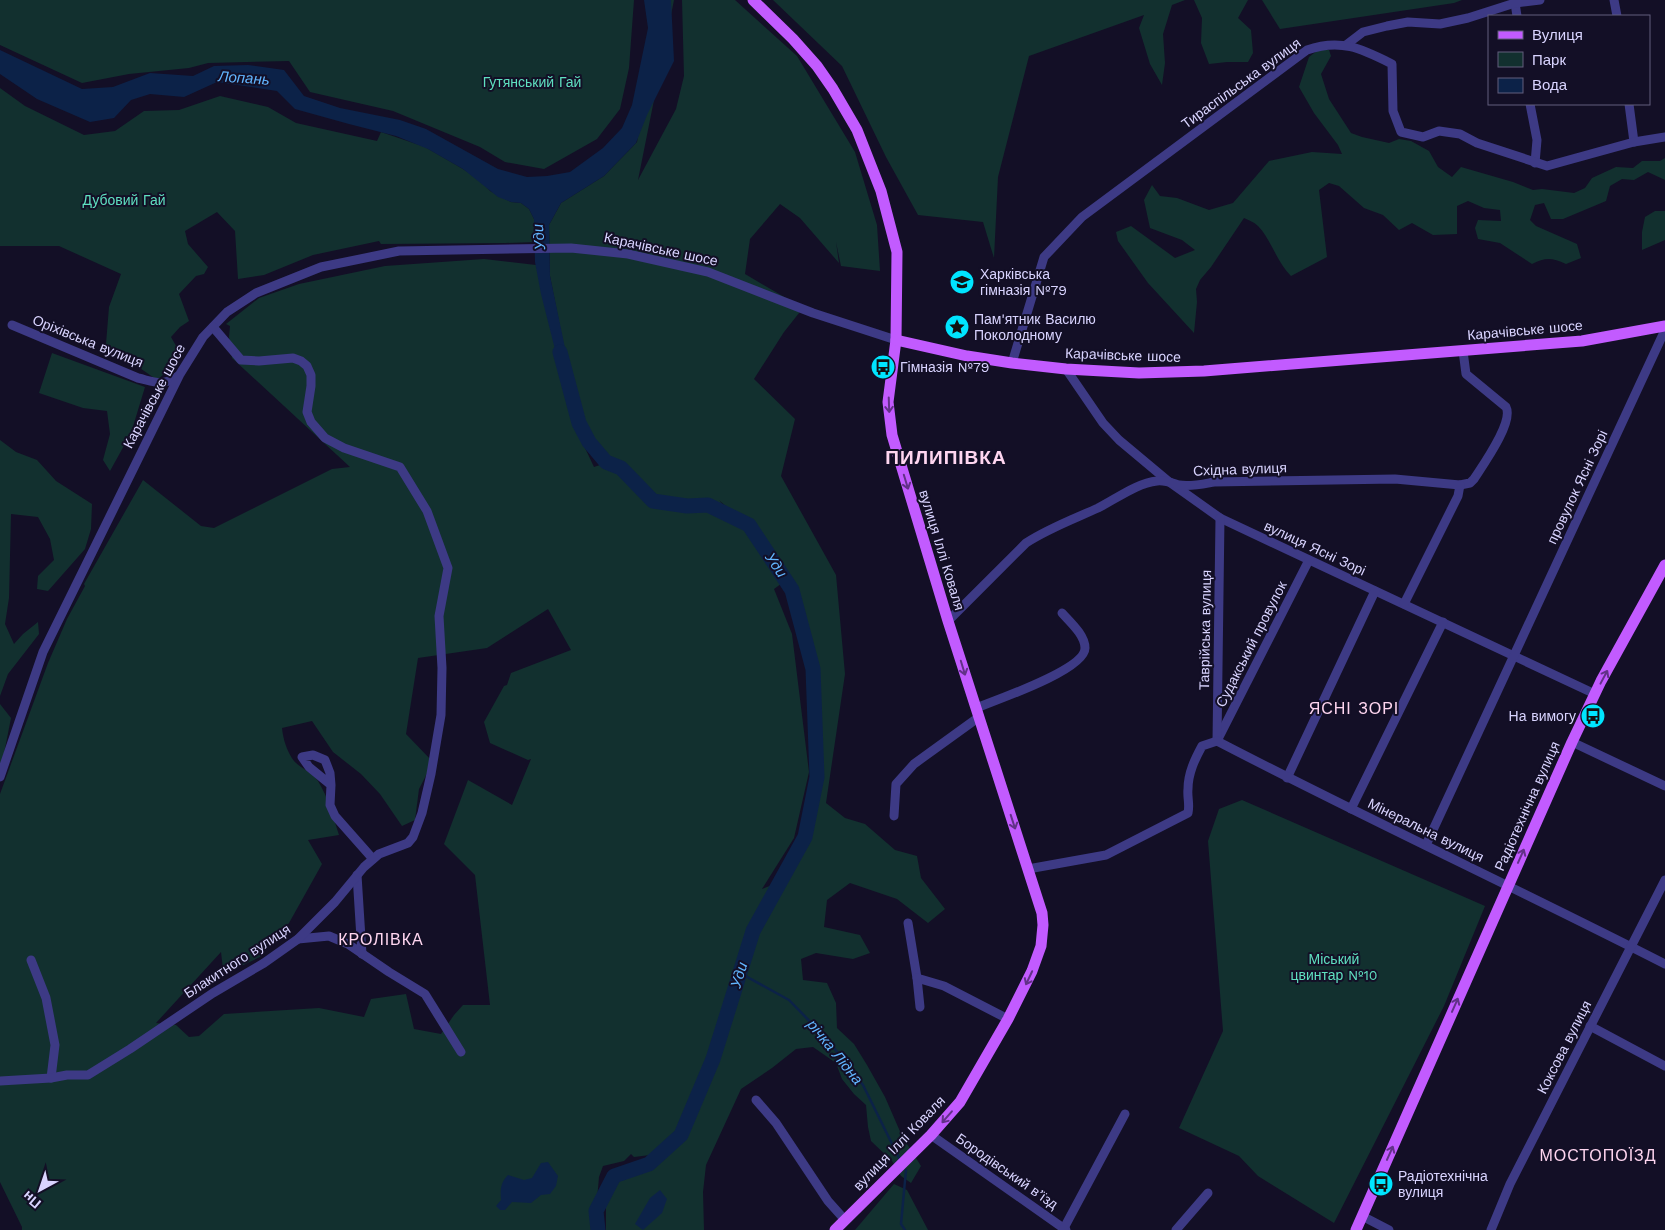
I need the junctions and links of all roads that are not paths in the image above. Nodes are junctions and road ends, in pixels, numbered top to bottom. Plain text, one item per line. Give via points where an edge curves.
1 (753, 0) edge
2 (1540, 0) edge
3 (1614, 0) edge
4 (1515, 3) junction
5 (1517, 15) edge
6 (1617, 15) edge
7 (1346, 45) junction
8 (1530, 105) edge
9 (1629, 105) edge
10 (1665, 137) edge
11 (1634, 142) junction
12 (1535, 163) junction
13 (12, 325) dead end
14 (1665, 326) edge
15 (213, 327) junction
16 (1665, 330) edge
17 (896, 340) junction
18 (1463, 351) junction
19 (1012, 363) junction
20 (1066, 369) junction
21 (180, 374) junction
22 (1168, 481) junction
23 (1460, 485) junction
24 (1220, 518) junction
25 (1309, 560) junction
26 (1664, 567) edge
27 (1375, 591) junction
28 (1404, 604) junction
29 (1062, 613) dead end
30 (948, 621) junction
31 (1443, 622) junction
32 (1514, 656) junction
33 (1595, 694) junction
34 (977, 712) junction
35 (1217, 741) junction
36 (1572, 742) junction
37 (0, 777) edge
38 (1287, 778) junction
39 (330, 785) dead end
40 (1665, 786) edge
41 (1351, 809) junction
42 (894, 816) dead end
43 (1426, 845) junction
44 (373, 859) junction
45 (1028, 869) junction
46 (357, 875) junction
47 (1665, 880) edge
48 (1508, 885) junction
49 (908, 923) dead end
50 (298, 939) junction
51 (1630, 946) junction
52 (362, 954) junction
53 (31, 960) dead end
54 (1665, 964) edge
55 (916, 978) junction
56 (920, 1007) dead end
57 (1008, 1019) junction
58 (1590, 1026) junction
59 (461, 1052) dead end
60 (1665, 1066) edge
61 (51, 1078) junction
62 (0, 1081) edge
63 (756, 1100) dead end
64 (1125, 1114) dead end
65 (931, 1135) junction
66 (1208, 1193) dead end
67 (1362, 1216) junction
68 (845, 1220) junction
69 (1065, 1229) edge
70 (835, 1230) edge
71 (1176, 1230) edge
72 (1356, 1230) edge
73 (1389, 1230) edge
74 (1492, 1230) edge

1 - 17 main road, вулиця Іллі Коваля via 817,66 858,130 881,191 897,252
2 - 4 street
3 - 6 street
4 - 5 street
4 - 7 street via 1440,24 1408,22 1387,26 1363,32
7 - 12 street, Тираспільська вулиця via 1364,49 1392,64 1393,111 1401,132 1423,137 1439,132 1460,134
7 - 19 street, Тираспільська вулиця via 1320,45 1307,50 1082,217 1044,257
8 - 12 street via 1537,140
9 - 11 street
10 - 11 street
11 - 12 street via 1547,166
13 - 21 street, Оріхівська вулиця via 138,378 160,384
14 - 18 main road, Карачівське шосе via 1582,341
15 - 17 street, Карачівське шосе via 227,312 256,293 321,266 399,251 571,248 628,254 708,272 813,313
15 - 21 street, Карачівське шосе
15 - 44 street, Блакитного вулиця via 241,360 293,358 302,361 311,375 307,412 311,422 325,438 344,448 400,467 427,511 448,568 439,616 441,714 422,813 408,843
16 - 32 street, провулок Ясні Зорі
17 - 19 main road, Карачівське шосе
17 -> 30 main road, вулиця Іллі Коваля via 888,402 892,435
18 - 20 main road, Карачівське шосе via 1204,371 1139,373
18 - 23 street via 1466,374 1506,407 1508,418 1476,475 1470,483
19 - 20 main road, Карачівське шосе
20 - 22 street, вулиця Ясні Зорі via 1103,423
21 - 37 street, Карачівське шосе via 43,652
22 - 23 street, Східна вулиця via 1192,485 1395,479
22 - 24 street, вулиця Ясні Зорі
22 - 30 street, Східна вулиця via 1144,485 1040,534 1026,543
23 - 28 street via 1458,496
24 - 25 street, вулиця Ясні Зорі
24 - 35 street, Таврійська вулиця
25 - 27 street, вулиця Ясні Зорі
25 - 35 street, Судакський провулок
33 -> 26 main road, Радіотехнічна вулиця
27 - 28 street, вулиця Ясні Зорі
27 - 38 street
28 - 31 street, вулиця Ясні Зорі
29 - 34 street via 1084,640 1085,650 1080,659
30 -> 34 main road, вулиця Іллі Коваля
31 - 32 street, вулиця Ясні Зорі
31 - 41 street
32 - 33 street, вулиця Ясні Зорі
32 - 43 street, провулок Ясні Зорі
33 - 36 main road, Радіотехнічна вулиця
34 - 42 street via 914,764 896,784
34 -> 45 main road, вулиця Іллі Коваля
35 - 38 street, Мінеральна вулиця
35 - 45 street via 1202,746 1193,762 1188,813 1106,855
36 - 40 street
48 -> 36 main road, Радіотехнічна вулиця
38 - 41 street, Мінеральна вулиця
39 - 44 street via 330,805 335,816
41 - 43 street, Мінеральна вулиця
43 - 48 street, Мінеральна вулиця
44 - 46 street, Блакитного вулиця
45 -> 57 main road, вулиця Іллі Коваля via 1042,913 1043,936 1038,957
46 - 50 street, Блакитного вулиця
46 - 52 street
47 - 51 street, Коксова вулиця
48 - 51 street, Мінеральна вулиця
67 -> 48 main road, Радіотехнічна вулиця
49 - 55 street
50 - 52 street via 329,936
50 - 61 street, Блакитного вулиця via 88,1075
51 - 54 street, Мінеральна вулиця
51 - 58 street, Коксова вулиця
52 - 59 street via 425,994
53 - 61 street via 46,998 55,1045
55 - 56 street
55 - 57 street via 944,986
57 -> 65 main road, вулиця Іллі Коваля via 960,1102
58 - 60 street
58 - 74 street, Коксова вулиця via 1510,1184
61 - 62 street, Блакитного вулиця
63 - 68 street
64 - 69 street
65 - 68 main road, вулиця Іллі Коваля
65 - 69 street, Бородівський в’їзд
66 - 71 street
67 - 72 main road, Радіотехнічна вулиця
67 - 73 street
68 - 70 main road, вулиця Іллі Коваля

